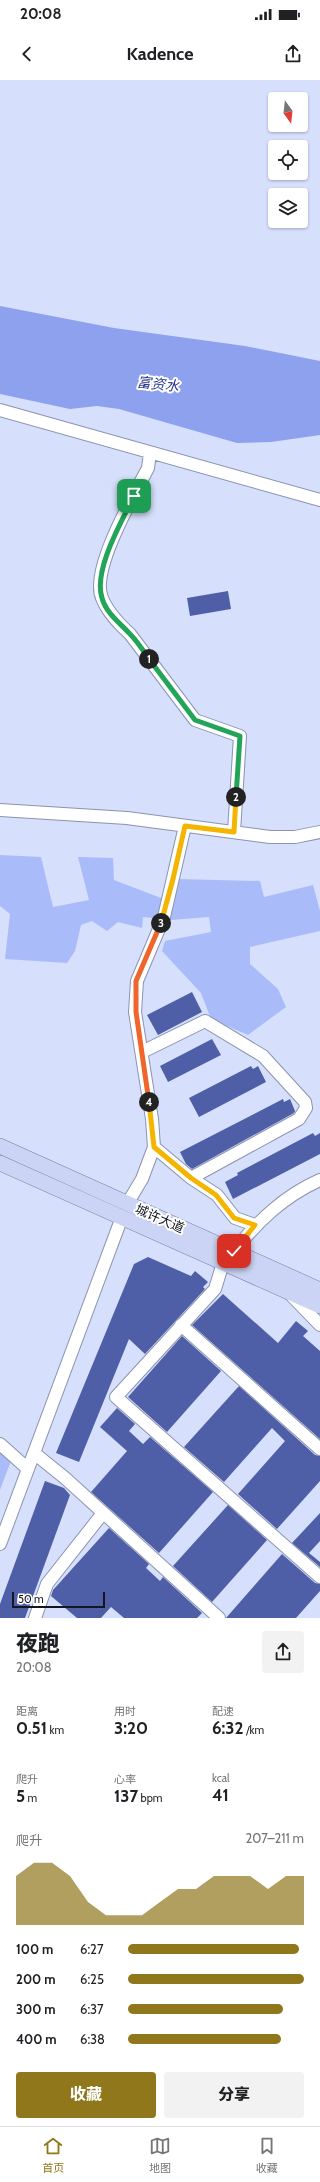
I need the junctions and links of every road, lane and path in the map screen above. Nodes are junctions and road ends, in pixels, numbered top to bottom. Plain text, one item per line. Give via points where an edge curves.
1 (0, 410) edge
2 (150, 452) junction
3 (320, 500) edge
4 (0, 810) edge
5 (185, 826) junction
6 (234, 832) junction
7 (320, 832) edge
8 (142, 1052) junction
9 (0, 1146) edge
10 (154, 1147) junction
11 (0, 1163) edge
12 (191, 1178) junction
13 (320, 1180) edge
14 (125, 1210) junction
15 (255, 1225) junction
16 (234, 1251) junction
17 (223, 1263) junction
18 (320, 1290) edge
19 (286, 1291) junction
20 (320, 1306) edge
21 (181, 1325) junction
22 (320, 1325) edge
23 (0, 1444) edge
24 (320, 1449) edge
25 (34, 1453) junction
26 (28, 1469) junction
27 (103, 1513) junction
28 (0, 1544) edge
29 (320, 1577) edge
30 (35, 1618) edge
31 (219, 1618) edge

1 - 2 street
2 - 3 street
2 - 6 street via 148,468 105,557 101,576 101,598 117,623 130,634 195,720 240,736
4 - 5 street via 127,818
5 - 6 street
5 - 8 street via 164,917 136,981 136,1012
6 - 7 street via 282,838
8 - 10 street
8 - 12 street via 205,1021 263,1056 305,1102 306,1108 299,1119
9 - 14 main road, 城许大道
10 - 12 street
10 - 14 street via 142,1179
11 - 14 main road, 城许大道
12 - 15 street via 216,1195 234,1218
13 - 15 street via 292,1195
14 - 16 main road, 城许大道
14 - 17 main road, 城许大道
14 - 25 street
15 - 16 street
16 - 18 main road, 城许大道
17 - 19 main road, 城许大道
17 - 21 street via 214,1289
19 - 20 main road, 城许大道
19 - 22 street
21 - 24 street
21 - 29 street via 116,1396
23 - 26 street
25 - 26 street
25 - 27 street
26 - 28 street
27 - 30 street via 47,1584
27 - 31 street

